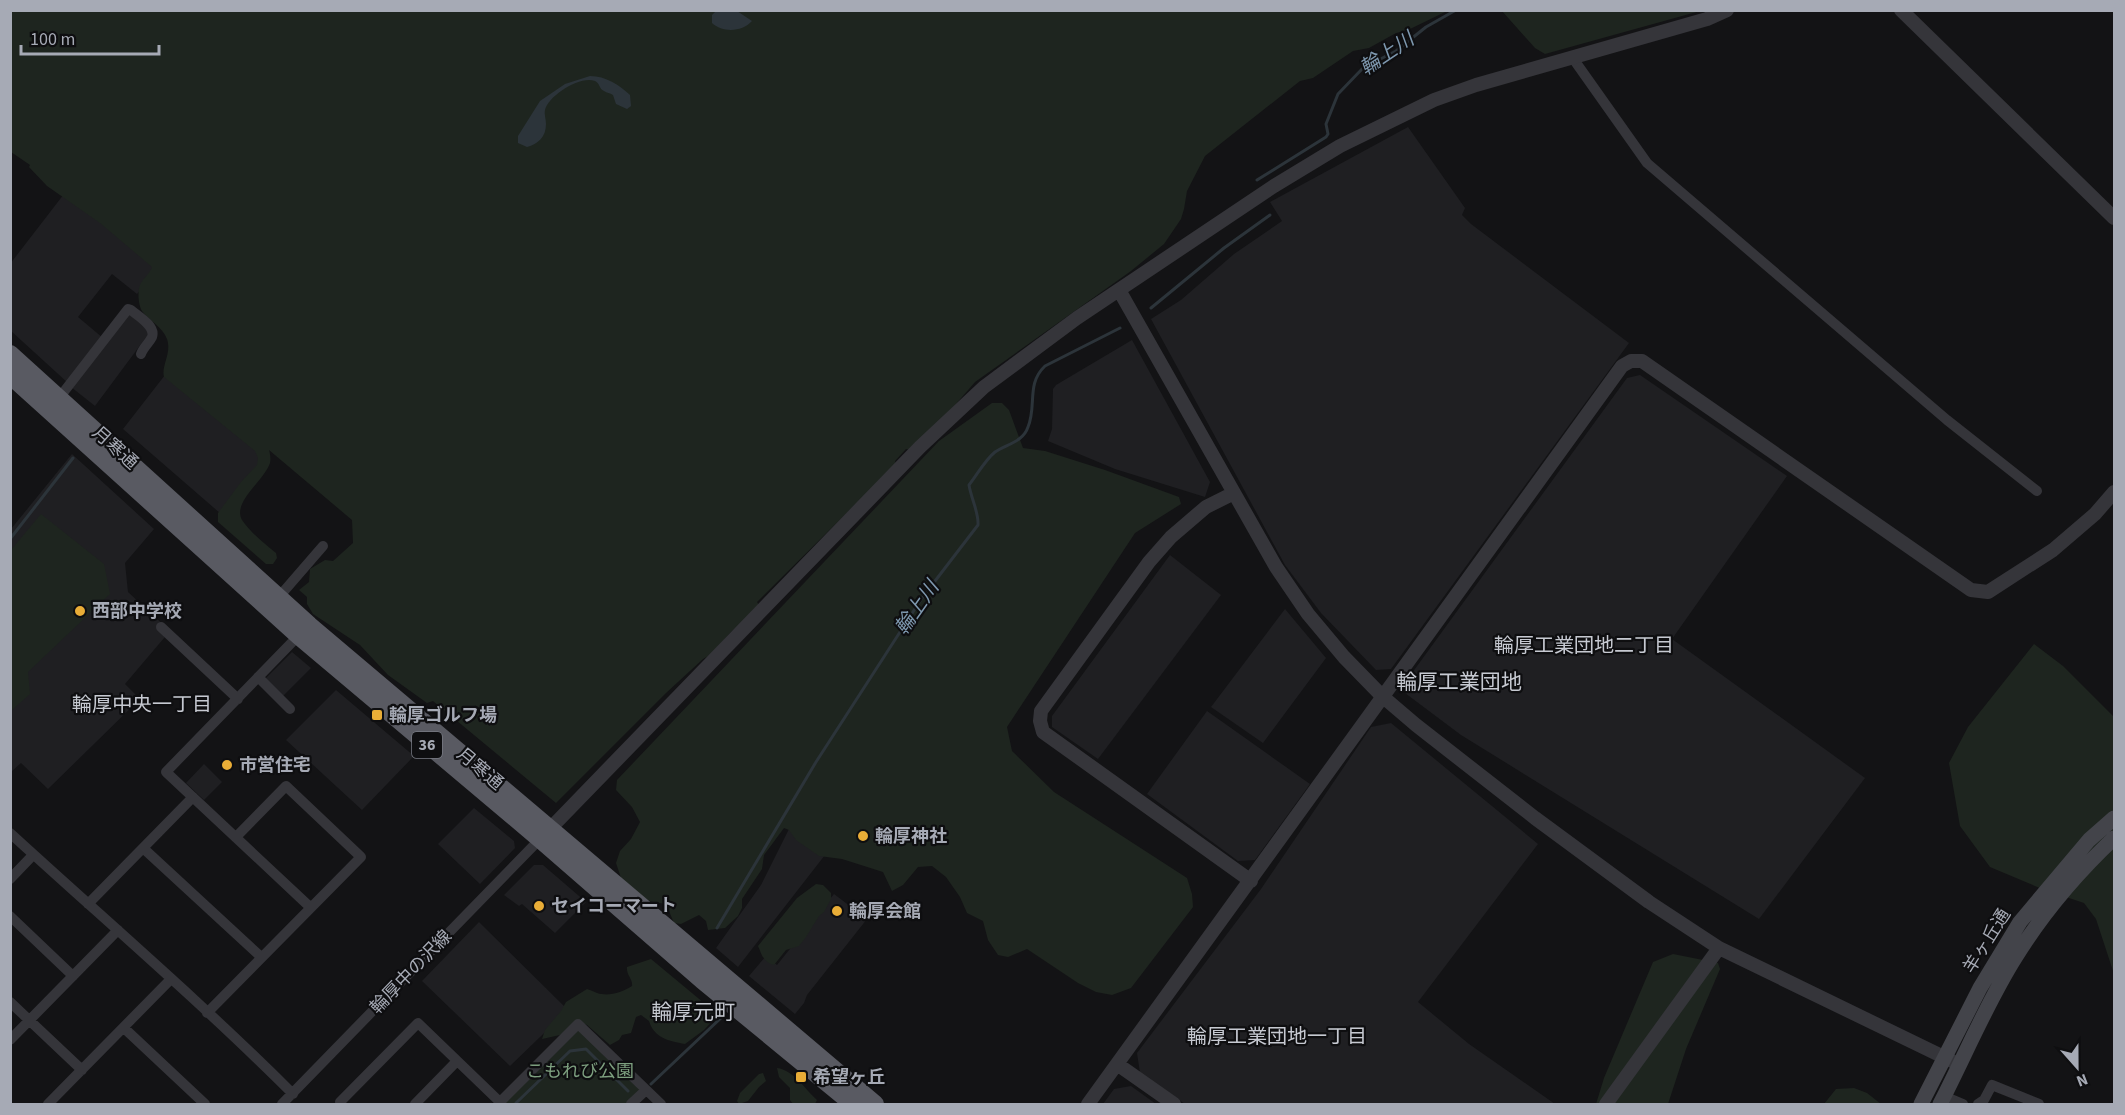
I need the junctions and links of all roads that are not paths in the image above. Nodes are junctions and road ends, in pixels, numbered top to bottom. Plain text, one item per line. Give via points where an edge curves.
1 (1727, 10) edge
2 (1901, 10) edge
3 (1572, 57) junction
4 (2115, 218) edge
5 (1119, 290) junction
6 (10, 354) edge
7 (141, 354) dead end
8 (10, 375) edge
9 (59, 398) junction
10 (2037, 490) dead end
11 (2115, 492) edge
12 (1234, 493) junction
13 (322, 546) dead end
14 (278, 598) junction
15 (162, 627) dead end
16 (304, 631) junction
17 (258, 677) junction
18 (1382, 696) junction
19 (238, 699) junction
20 (290, 709) dead end
21 (193, 797) junction
22 (2115, 818) edge
23 (10, 833) edge
24 (546, 834) junction
25 (236, 837) junction
26 (2115, 838) edge
27 (142, 848) junction
28 (33, 855) junction
29 (10, 879) edge
30 (1251, 880) junction
31 (87, 904) junction
32 (310, 907) junction
33 (10, 916) edge
34 (118, 930) junction
35 (1719, 948) junction
36 (260, 956) junction
37 (73, 976) junction
38 (171, 979) junction
39 (10, 1002) edge
40 (207, 1013) junction
41 (30, 1021) junction
42 (124, 1028) junction
43 (10, 1040) edge
44 (1944, 1058) junction
45 (457, 1061) junction
46 (1117, 1064) junction
47 (1960, 1065) junction
48 (82, 1070) junction
49 (646, 1090) junction
50 (289, 1100) edge
51 (1942, 1100) edge
52 (48, 1104) edge
53 (205, 1104) edge
54 (342, 1104) edge
55 (415, 1104) edge
56 (500, 1104) edge
57 (631, 1104) edge
58 (661, 1104) edge
59 (853, 1104) edge
60 (875, 1104) edge
61 (1088, 1104) edge
62 (1174, 1104) edge
63 (1606, 1104) edge
64 (1921, 1104) edge
65 (1963, 1104) edge
66 (1978, 1104) edge
67 (2039, 1104) edge

1 - 3 street
2 - 4 street
3 - 5 street via 1434,100 1349,141 1274,186
3 - 10 street via 1647,163 1947,420
5 - 12 street
5 - 24 street via 984,387 920,447
6 - 9 highway, 月寒通 / 36
7 - 9 street via 153,331 128,309
8 - 16 highway, 月寒通 / 36
9 - 14 highway, 月寒通 / 36
11 - 18 street via 2053,550 1988,592 1971,590 1642,361 1631,361 1622,366
12 - 18 street via 1308,614
12 - 30 street via 1206,507 1149,562 1041,711 1040,721 1043,732
13 - 14 street
14 - 16 highway, 月寒通 / 36
15 - 19 street
16 - 17 street
16 - 24 highway, 月寒通 / 36
17 - 19 street
17 - 20 street
18 - 30 street
18 - 35 street via 1535,818
19 - 21 street via 166,771
21 - 25 street
21 - 27 street
22 - 44 main road, 羊ヶ丘通 via 2089,840 2020,922
23 - 28 street
24 - 50 street, 輪厚中の沢線
24 - 59 highway, 月寒通 / 36 via 702,980
24 - 60 highway, 月寒通 / 36
25 - 32 street
25 - 32 street via 286,786 361,856
26 - 47 main road, 羊ヶ丘通 via 2087,864 2016,957
27 - 31 street
27 - 36 street
28 - 29 street
28 - 31 street
30 - 46 street
31 - 34 street
32 - 36 street
33 - 37 street
34 - 37 street
34 - 38 street
35 - 44 street
35 - 63 street
36 - 40 street
37 - 41 street
38 - 40 street
38 - 42 street
39 - 41 street
40 - 50 street
41 - 43 street
41 - 48 street
42 - 48 street
42 - 53 street
44 - 47 street
44 - 64 main road, 羊ヶ丘通
45 - 54 street via 418,1023
45 - 55 street
45 - 56 street
46 - 61 street
46 - 62 street
47 - 51 main road, 羊ヶ丘通
48 - 52 street
49 - 56 street via 578,1024
49 - 57 street
49 - 58 street
51 - 65 street
66 - 67 street via 1992,1085

